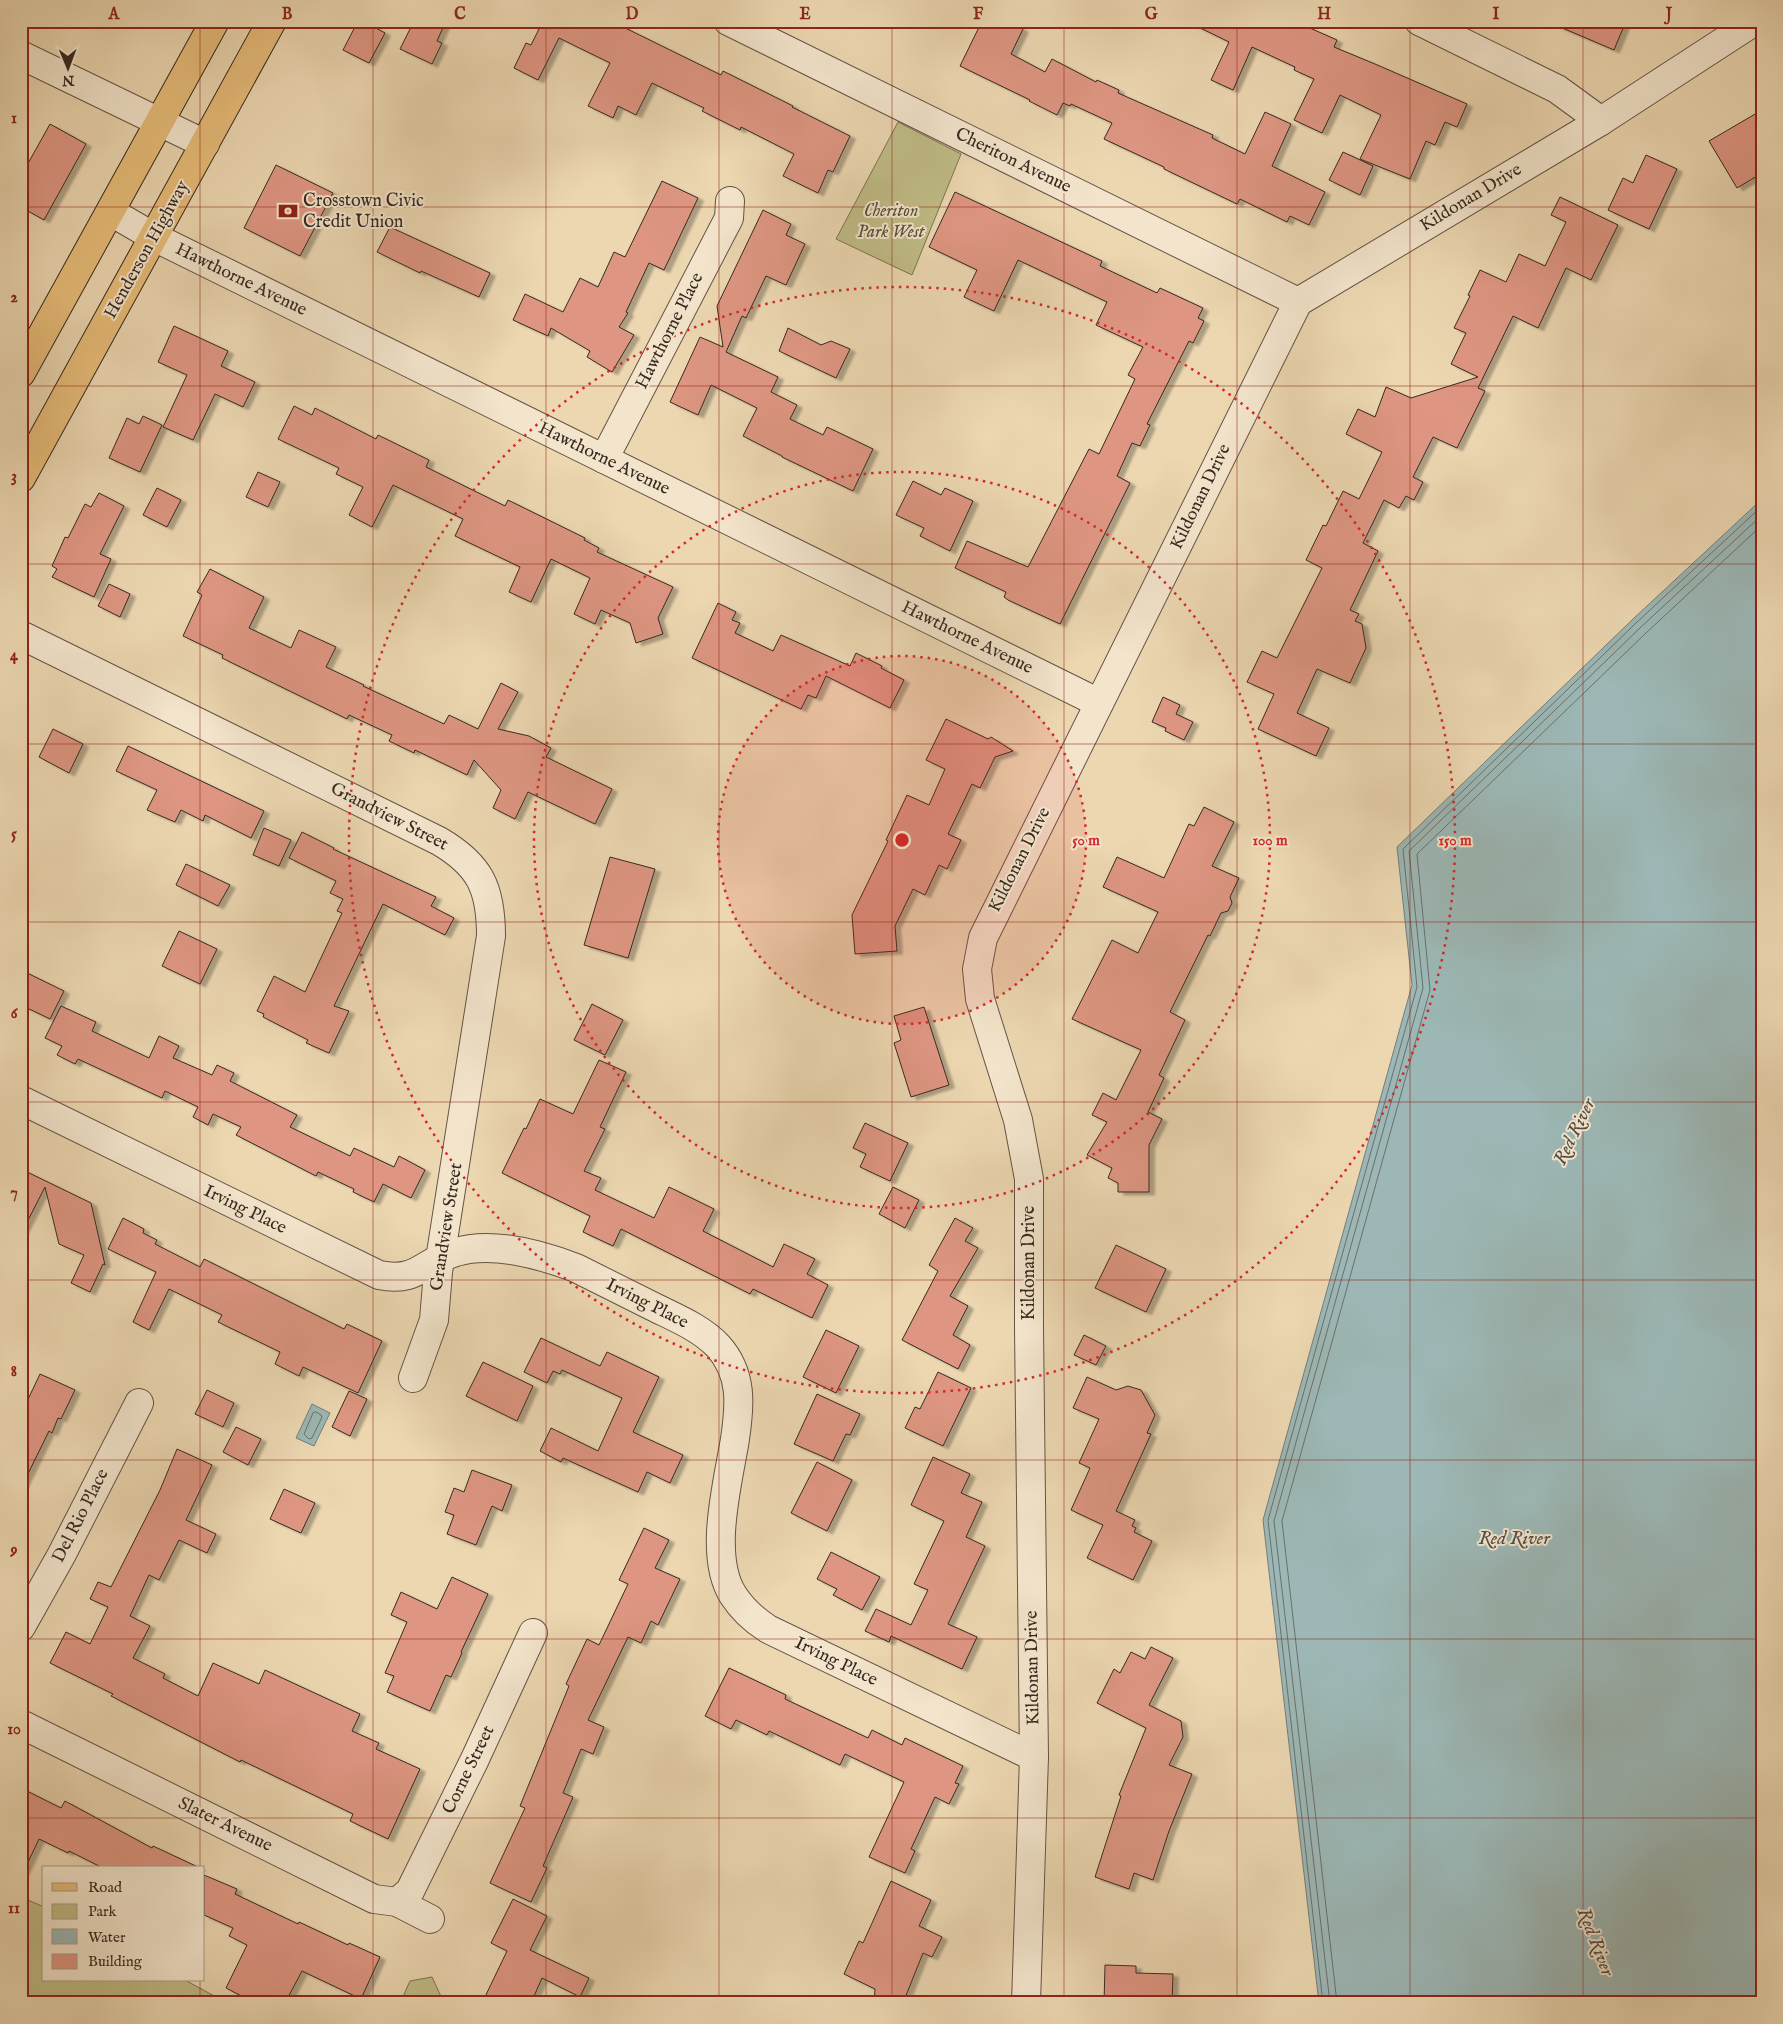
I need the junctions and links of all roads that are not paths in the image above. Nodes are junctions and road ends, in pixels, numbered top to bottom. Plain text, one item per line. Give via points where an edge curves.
1 (215, 21) edge
2 (272, 21) edge
3 (728, 21) edge
4 (1419, 21) edge
5 (1755, 21) edge
6 (21, 55) edge
7 (1601, 121) junction
8 (160, 123) junction
9 (205, 144) junction
10 (730, 201) dead end
11 (111, 212) junction
12 (154, 238) junction
13 (1298, 302) junction
14 (21, 373) edge
15 (604, 459) junction
16 (21, 478) edge
17 (21, 635) edge
18 (1099, 702) junction
19 (21, 1100) edge
20 (441, 1257) junction
21 (413, 1378) dead end
22 (139, 1403) dead end
23 (21, 1627) edge
24 (533, 1633) dead end
25 (21, 1724) edge
26 (1034, 1758) junction
27 (397, 1902) junction
28 (430, 1919) dead end
29 (1026, 2003) edge

1 - 8 main road
2 - 9 main road, Henderson Highway
3 - 13 street, Cheriton Avenue
4 - 7 street via 1557,89
5 - 7 street, Kildonan Drive
6 - 8 street
7 - 13 street, Kildonan Drive
8 - 9 street
8 - 11 main road
9 - 12 main road, Henderson Highway
10 - 15 street, Hawthorne Place via 729,218
11 - 12 street, Hawthorne Avenue
11 - 14 main road
12 - 15 street, Hawthorne Avenue
12 - 16 main road, Henderson Highway
13 - 18 street, Kildonan Drive
15 - 18 street, Hawthorne Avenue
17 - 20 street, Grandview Street via 439,841 475,870 489,899 491,936
18 - 26 street, Kildonan Drive via 989,923 977,969 983,1013 1018,1120 1030,1179
19 - 20 street, Irving Place via 379,1275 398,1278 418,1273
20 - 21 street, Grandview Street via 434,1320
20 - 26 street, Irving Place via 458,1251 489,1249 556,1260 680,1320 706,1336 726,1357 738,1384 739,1413 723,1519 722,1559 732,1594 754,1620 768,1629
22 - 23 street, Del Rio Place
24 - 27 street, Corne Street via 410,1891
25 - 27 street, Slater Avenue via 374,1899
26 - 29 street, Kildonan Drive
27 - 28 street, Slater Avenue

